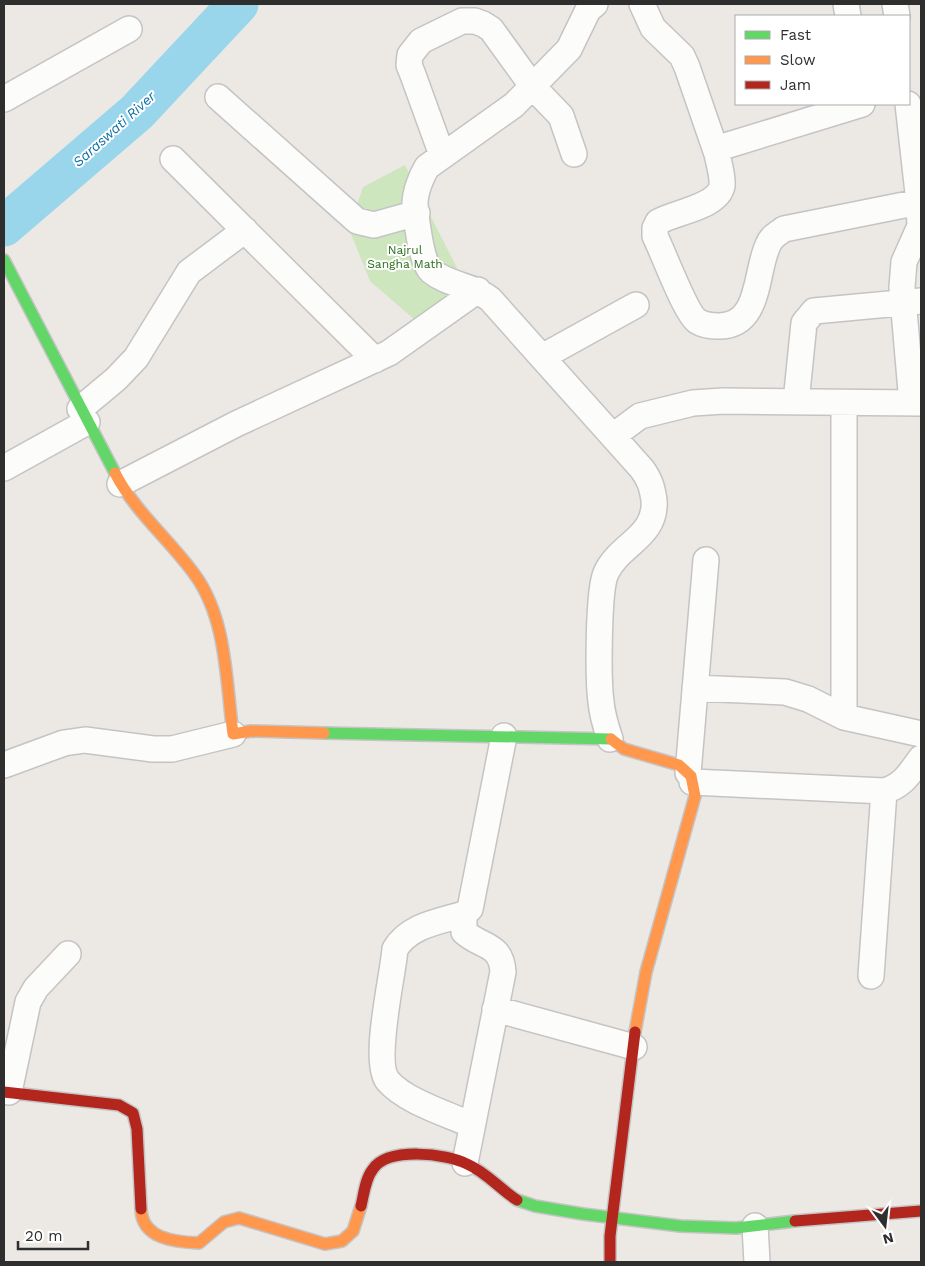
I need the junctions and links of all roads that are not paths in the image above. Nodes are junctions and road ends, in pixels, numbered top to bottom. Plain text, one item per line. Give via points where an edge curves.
1 (566, 4) edge
2 (594, 4) edge
3 (642, 4) edge
4 (579, 27) junction
5 (129, 29) dead end
6 (533, 86) junction
7 (218, 97) dead end
8 (4, 99) edge
9 (859, 105) edge
10 (908, 105) edge
11 (574, 154) dead end
12 (717, 154) junction
13 (442, 155) junction
14 (173, 159) dead end
15 (920, 202) junction
16 (417, 213) junction
17 (245, 230) junction
18 (919, 234) edge
19 (4, 260) edge
20 (478, 290) junction
21 (912, 302) edge
22 (636, 305) dead end
23 (542, 358) junction
24 (375, 360) junction
25 (796, 402) junction
26 (844, 402) junction
27 (917, 403) edge
28 (84, 415) junction
29 (613, 436) junction
30 (4, 468) edge
31 (120, 484) junction
32 (706, 560) dead end
33 (695, 688) junction
34 (844, 717) junction
35 (233, 734) junction
36 (921, 734) edge
37 (504, 736) junction
38 (610, 739) junction
39 (921, 758) edge
40 (4, 765) edge
41 (690, 778) junction
42 (884, 791) junction
43 (464, 914) junction
44 (68, 954) dead end
45 (871, 976) dead end
46 (495, 1009) junction
47 (634, 1047) junction
48 (6, 1092) edge
49 (472, 1125) junction
50 (465, 1163) junction
51 (921, 1211) edge
52 (612, 1220) junction
53 (755, 1226) junction
54 (610, 1262) edge
55 (757, 1262) edge

1 - 4 street
2 - 4 street
3 - 12 street via 653,28 682,56 688,67
4 - 6 street via 569,49
5 - 8 street
6 - 11 street via 561,116
6 - 13 street via 514,105
6 - 13 street via 491,29 483,24 462,21 421,40 410,55 410,65
7 - 16 street via 357,220 374,225
9 - 12 street via 732,142
10 - 15 street
12 - 15 street via 722,186 719,194 711,202 667,217 655,228 691,313 702,324 731,324 751,308 767,246 773,236 784,229
13 - 16 street via 423,173 415,202
14 - 17 street
15 - 18 street
16 - 20 street via 423,255 430,270 445,280
17 - 24 street
17 - 28 street via 189,272 136,358
18 - 21 street via 904,262
19 - 28 street
20 - 23 street via 490,299
20 - 24 street via 408,341
21 - 25 street via 814,311 804,323
21 - 27 street
22 - 23 street
23 - 29 street
24 - 31 street via 236,424
25 - 26 street
25 - 29 street via 723,401 666,408 640,416
26 - 27 street
26 - 34 street
28 - 30 street
28 - 31 street
29 - 38 street via 652,484 655,514 642,535 611,566 601,594 600,702
31 - 35 street via 196,576 210,604 221,639
32 - 33 street
33 - 34 street via 785,692 808,698
33 - 41 street
34 - 36 street
35 - 37 street via 252,731
35 - 40 street via 172,749 85,740
37 - 38 street
37 - 43 street via 472,903
38 - 41 street via 624,749 679,765
39 - 42 street via 905,780 896,788
41 - 42 street
41 - 47 street via 695,796 646,972
42 - 45 street
43 - 46 street via 464,932 475,942 491,946 502,962
43 - 49 street via 412,930 395,949 381,1062 386,1080 403,1094
44 - 48 street via 36,988 28,1002
46 - 47 street
46 - 49 street
47 - 52 street
48 - 50 street via 119,1105 133,1113 137,1129 140,1219 148,1230 158,1236 184,1242 199,1243 224,1222 239,1218 335,1244 350,1236 357,1224 368,1178 373,1166 383,1158 399,1155 451,1158
49 - 50 street
50 - 52 street via 511,1197 531,1205
51 - 53 street
52 - 53 street via 730,1228
52 - 54 street
53 - 55 street

